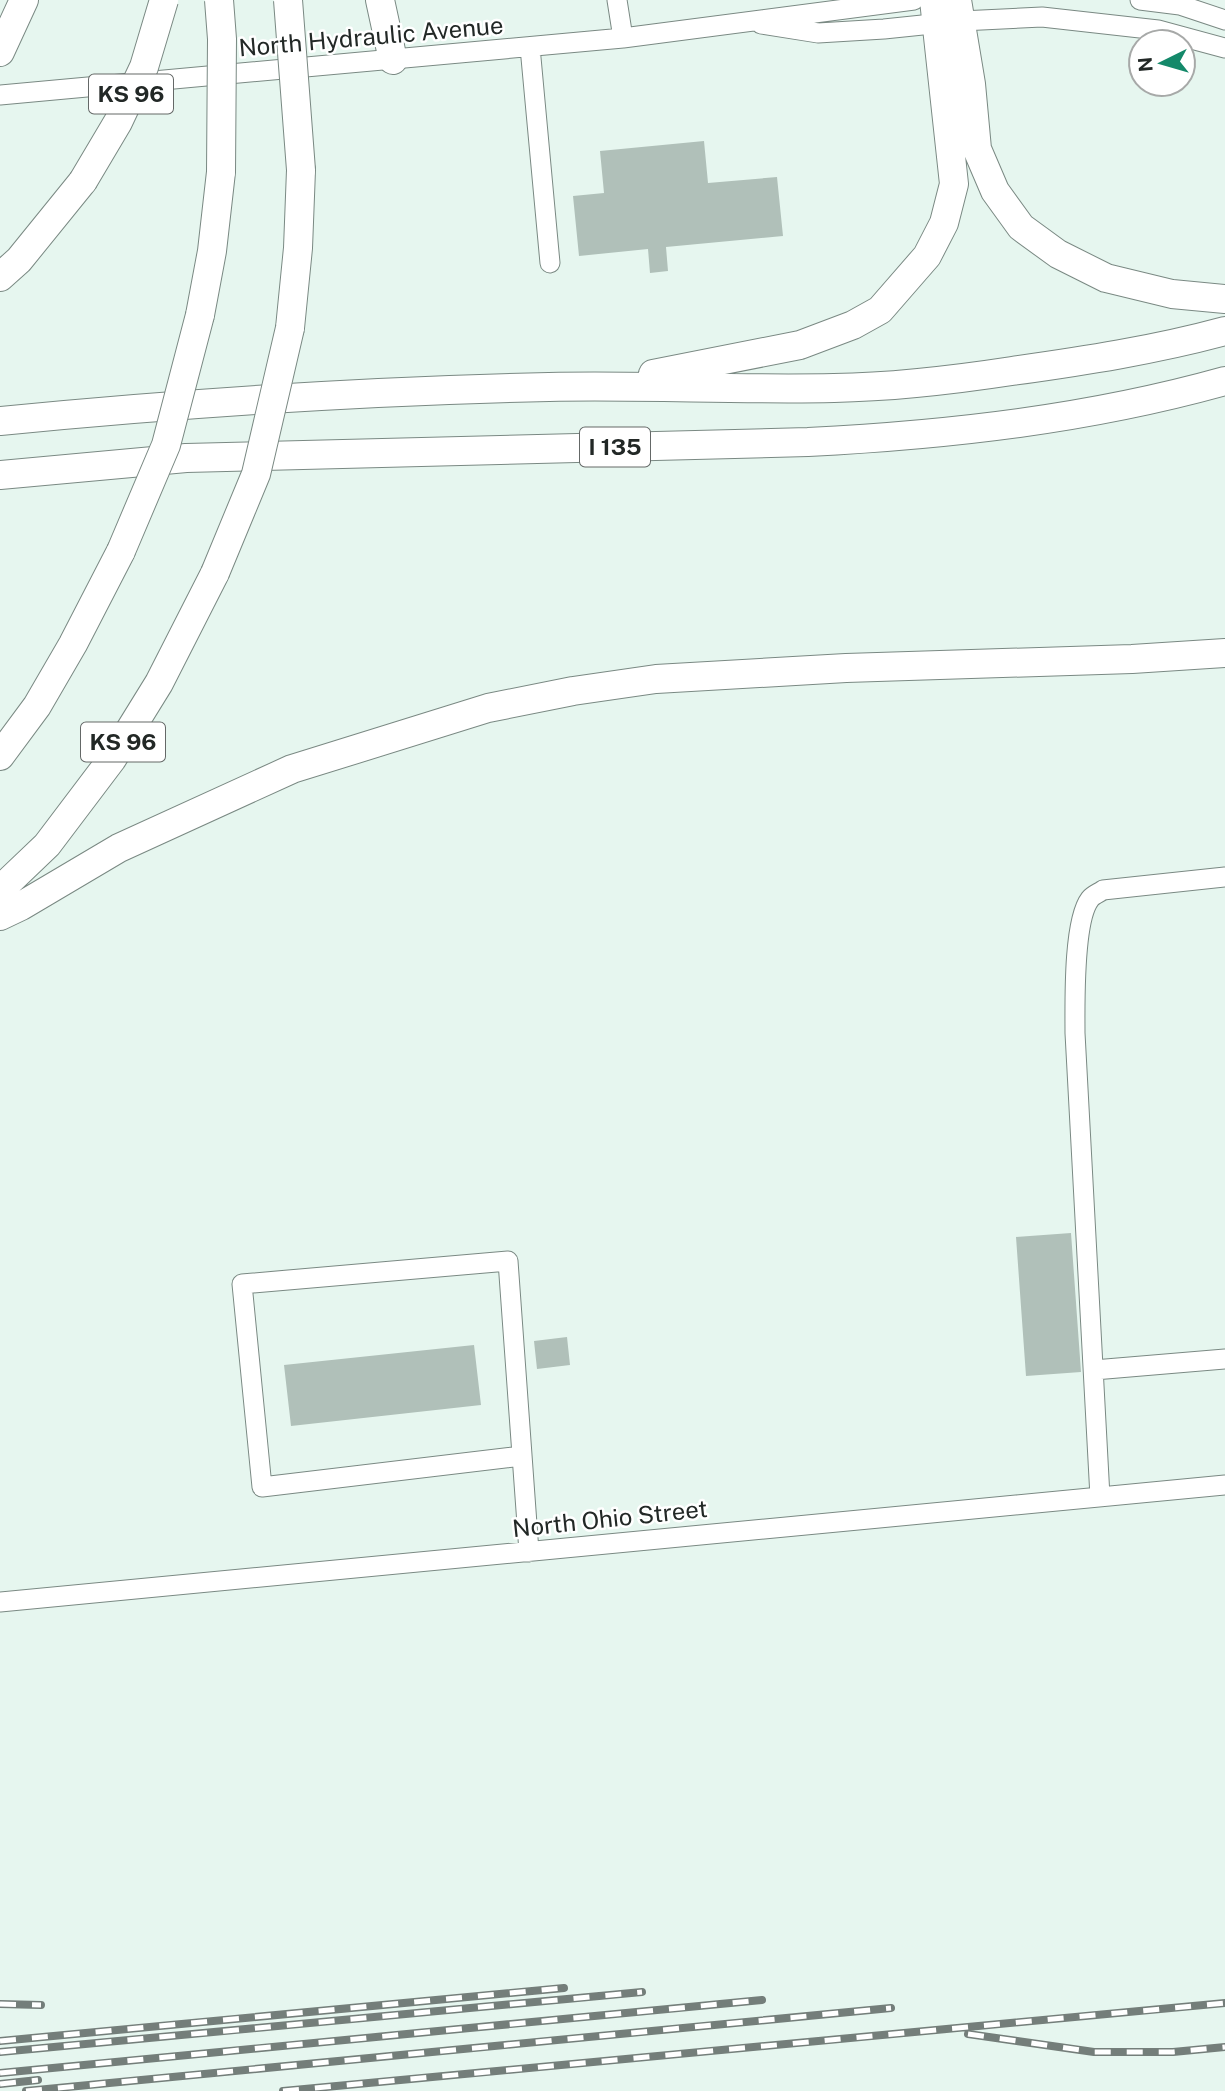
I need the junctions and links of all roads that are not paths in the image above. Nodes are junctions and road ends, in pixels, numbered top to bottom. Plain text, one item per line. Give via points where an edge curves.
1 (24, 0) edge
2 (164, 0) edge
3 (219, 0) edge
4 (288, 0) edge
5 (380, 0) edge
6 (617, 0) edge
7 (914, 0) edge
8 (1140, 0) edge
9 (947, 11) edge
10 (1225, 20) edge
11 (747, 21) junction
12 (623, 38) junction
13 (530, 47) junction
14 (1225, 48) edge
15 (0, 52) edge
16 (393, 60) junction
17 (0, 95) edge
18 (550, 263) dead end
19 (0, 277) edge
20 (1225, 299) edge
21 (1225, 331) edge
22 (1225, 381) edge
23 (552, 387) junction
24 (0, 421) edge
25 (72, 468) junction
26 (0, 475) edge
27 (0, 482) edge
28 (1225, 653) edge
29 (0, 756) edge
30 (1225, 877) edge
31 (0, 890) edge
32 (0, 916) edge
33 (1225, 1359) edge
34 (1094, 1370) junction
35 (523, 1455) junction
36 (1225, 1485) edge
37 (1100, 1497) junction
38 (529, 1552) junction
39 (0, 1602) edge

1 - 15 highway
2 - 19 highway, KS 96, bridge via 144,67 118,122 83,181
3 - 29 highway, bridge via 221,172 212,251 166,445 121,551 73,643 43,696
4 - 31 highway, KS 96, bridge via 301,170 298,248 290,328 256,474 215,573 159,683 112,759 47,845
5 - 16 highway
6 - 12 street
7 - 11 street, North Hydraulic Avenue
8 - 10 street via 1180,5
9 - 11 street, North Hydraulic Avenue via 884,29 818,33
9 - 14 street, North Hydraulic Avenue via 1158,30
9 - 20 highway via 971,84 977,149 995,191 1021,228 1058,254 1106,278 1172,294
9 - 23 highway via 954,184 944,223 927,256 880,310 800,345 676,371
11 - 12 street, North Hydraulic Avenue
12 - 13 street, North Hydraulic Avenue
13 - 16 street, North Hydraulic Avenue
13 - 18 street
16 - 17 street, North Hydraulic Avenue
21 - 23 highway via 1087,361 942,381 836,388
22 - 25 highway, I 135 via 1104,409 964,432 889,438 186,458
23 - 24 highway via 365,393
25 - 26 highway, I 135
25 - 27 highway
28 - 32 highway via 656,679 488,708 292,769 119,848
30 - 34 street via 1103,890 1090,897 1081,917 1075,1033
33 - 34 street
34 - 37 street
35 - 35 street via 508,1261 242,1284 262,1487
35 - 38 street
36 - 37 street, North Ohio Street
37 - 38 street, North Ohio Street
38 - 39 street, North Ohio Street

